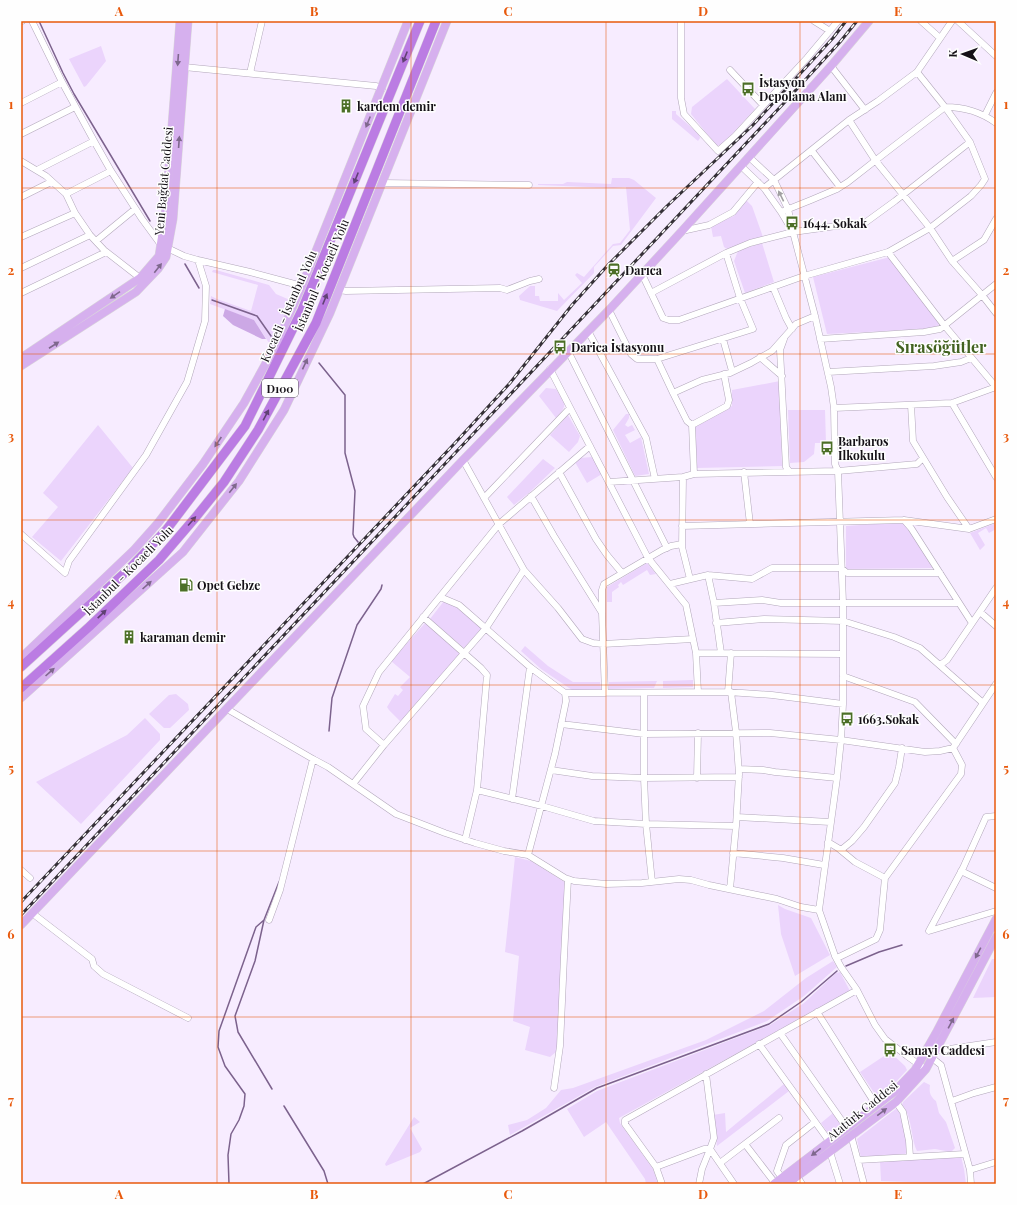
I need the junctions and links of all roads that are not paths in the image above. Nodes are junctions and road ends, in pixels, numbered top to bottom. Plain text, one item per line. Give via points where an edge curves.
1 (32, 21) edge
2 (180, 21) edge
3 (188, 21) edge
4 (262, 21) edge
5 (408, 21) edge
6 (420, 21) edge
7 (436, 21) edge
8 (447, 21) edge
9 (681, 21) edge
10 (814, 21) edge
11 (838, 21) edge
12 (869, 21) edge
13 (921, 21) edge
14 (952, 21) edge
15 (958, 21) edge
16 (830, 31) junction
17 (940, 38) junction
18 (996, 56) edge
19 (831, 66) junction
20 (184, 67) junction
21 (730, 70) dead end
22 (917, 72) junction
23 (250, 73) junction
24 (62, 82) junction
25 (382, 88) junction
26 (996, 93) edge
27 (21, 103) edge
28 (763, 105) junction
29 (75, 107) junction
30 (945, 107) junction
31 (865, 110) junction
32 (985, 115) junction
33 (849, 120) junction
34 (996, 123) edge
35 (21, 134) edge
36 (94, 141) junction
37 (970, 142) junction
38 (812, 151) junction
39 (749, 157) junction
40 (875, 160) junction
41 (21, 161) edge
42 (741, 166) junction
43 (37, 170) junction
44 (111, 171) junction
45 (774, 180) junction
46 (51, 182) junction
47 (758, 182) junction
48 (382, 183) junction
49 (529, 185) dead end
50 (840, 187) junction
51 (764, 188) junction
52 (66, 194) junction
53 (902, 195) junction
54 (21, 197) edge
55 (135, 209) junction
56 (784, 210) junction
57 (75, 213) junction
58 (996, 219) edge
59 (930, 228) junction
60 (682, 231) junction
61 (793, 232) junction
62 (90, 235) junction
63 (21, 237) edge
64 (96, 241) junction
65 (164, 247) junction
66 (106, 252) junction
67 (888, 252) junction
68 (726, 253) junction
69 (198, 260) junction
70 (952, 261) junction
71 (21, 268) edge
72 (642, 274) junction
73 (804, 276) junction
74 (140, 278) junction
75 (539, 279) dead end
76 (996, 284) edge
77 (302, 286) junction
78 (774, 286) junction
79 (339, 290) junction
80 (21, 292) edge
81 (651, 293) junction
82 (982, 295) junction
83 (740, 298) junction
84 (608, 310) junction
85 (996, 313) edge
86 (815, 316) junction
87 (944, 325) junction
88 (792, 330) junction
89 (588, 331) junction
90 (785, 336) junction
91 (723, 339) junction
92 (820, 339) junction
93 (568, 352) junction
94 (21, 358) edge
95 (760, 358) junction
96 (971, 358) junction
97 (657, 359) junction
98 (21, 366) edge
99 (550, 369) junction
100 (732, 372) junction
101 (828, 372) junction
102 (724, 374) junction
103 (782, 376) junction
104 (672, 393) junction
105 (952, 403) junction
106 (911, 405) junction
107 (570, 408) junction
108 (834, 408) junction
109 (692, 425) junction
110 (590, 446) junction
111 (923, 458) junction
112 (463, 460) junction
113 (789, 471) junction
114 (838, 471) junction
115 (559, 472) junction
116 (744, 472) junction
117 (694, 474) junction
118 (683, 477) junction
119 (996, 477) edge
120 (655, 479) junction
121 (632, 480) junction
122 (609, 482) junction
123 (531, 496) junction
124 (484, 498) junction
125 (996, 519) edge
126 (904, 520) junction
127 (840, 522) junction
128 (499, 524) junction
129 (750, 524) junction
130 (682, 526) junction
131 (969, 529) junction
132 (21, 534) edge
133 (682, 544) junction
134 (667, 548) junction
135 (648, 558) junction
136 (842, 568) junction
137 (524, 570) junction
138 (622, 573) junction
139 (940, 573) junction
140 (708, 575) junction
141 (690, 579) junction
142 (670, 584) junction
143 (996, 588) edge
144 (440, 597) junction
145 (714, 603) junction
146 (843, 603) junction
147 (959, 603) junction
148 (980, 612) junction
149 (602, 613) junction
150 (423, 617) junction
151 (843, 621) junction
152 (716, 622) junction
153 (972, 623) junction
154 (996, 626) edge
155 (486, 628) junction
156 (693, 639) junction
157 (603, 644) junction
158 (464, 653) junction
159 (696, 653) junction
160 (721, 653) junction
161 (731, 653) junction
162 (843, 654) junction
163 (21, 658) edge
164 (940, 665) junction
165 (21, 667) edge
166 (530, 667) junction
167 (843, 676) junction
168 (996, 684) edge
169 (21, 688) edge
170 (698, 692) junction
171 (729, 692) junction
172 (565, 693) junction
173 (605, 693) junction
174 (644, 693) junction
175 (21, 698) edge
176 (843, 704) junction
177 (983, 704) junction
178 (227, 708) junction
179 (561, 724) junction
180 (698, 733) junction
181 (736, 733) junction
182 (644, 734) junction
183 (841, 740) junction
184 (384, 745) junction
185 (954, 746) junction
186 (902, 748) junction
187 (313, 759) junction
188 (739, 768) junction
189 (551, 770) junction
190 (739, 777) junction
191 (644, 778) junction
192 (697, 778) junction
193 (837, 778) junction
194 (353, 784) junction
195 (477, 790) junction
196 (512, 799) junction
197 (542, 806) junction
198 (996, 816) edge
199 (737, 817) junction
200 (830, 822) junction
201 (646, 824) junction
202 (736, 826) junction
203 (465, 840) junction
204 (828, 842) junction
205 (841, 850) junction
206 (733, 854) junction
207 (528, 855) junction
208 (824, 865) junction
209 (21, 870) edge
210 (961, 871) junction
211 (30, 878) dead end
212 (885, 878) junction
213 (568, 879) junction
214 (652, 882) junction
215 (996, 888) edge
216 (730, 890) junction
217 (819, 910) junction
218 (996, 911) edge
219 (32, 913) junction
220 (996, 919) edge
221 (269, 920) dead end
222 (21, 925) edge
223 (996, 937) edge
224 (835, 956) junction
225 (857, 990) junction
226 (817, 1012) junction
227 (188, 1018) dead end
228 (780, 1033) junction
229 (996, 1042) edge
230 (759, 1044) junction
231 (934, 1054) junction
232 (922, 1067) junction
233 (706, 1074) junction
234 (996, 1087) edge
235 (554, 1088) dead end
236 (952, 1101) junction
237 (896, 1102) junction
238 (876, 1105) junction
239 (779, 1118) dead end
240 (815, 1122) junction
241 (849, 1132) junction
242 (829, 1141) junction
243 (745, 1144) junction
244 (710, 1149) junction
245 (829, 1152) junction
246 (965, 1154) junction
247 (910, 1157) junction
248 (858, 1160) junction
249 (996, 1162) edge
250 (720, 1163) junction
251 (656, 1167) junction
252 (970, 1170) junction
253 (797, 1176) junction
254 (784, 1181) edge
255 (662, 1184) edge
256 (699, 1184) edge
257 (734, 1184) edge
258 (774, 1184) edge
259 (802, 1184) edge
260 (840, 1184) edge
261 (864, 1184) edge
262 (971, 1184) edge

1 - 24 street
2 -> 65 main road, Yeni Bağdat Caddesi
3 - 20 main road, Yeni Bağdat Caddesi
4 - 23 street
5 - 25 main road
6 -> 165 highway, Kocaeli - İstanbul Yolu / D100 via 302,310 246,426 167,529 130,568
169 -> 7 highway, İstanbul - Kocaeli Yolu / D100 via 159,560 224,482 258,430 316,323
8 - 48 main road
9 - 28 street via 684,114 718,150 735,136
10 - 16 street
11 - 16 street
12 - 19 main road
13 - 17 street
14 - 17 street
15 - 18 street
16 - 28 street
17 - 22 street
19 - 31 street
19 - 39 main road
20 - 23 street
65 -> 20 main road, Yeni Bağdat Caddesi via 173,219
21 - 28 street
22 - 30 street
22 - 31 street
23 - 25 street
24 - 27 street
24 - 29 street
25 -> 77 main road
26 - 32 street
29 - 35 street
29 - 36 street
30 - 32 street via 959,107
30 - 37 street
30 - 40 street
31 - 33 street
32 - 34 street
33 - 38 street
33 - 40 street
36 - 43 street
36 - 44 street
37 - 53 street
37 - 59 street via 985,179 971,196
38 - 45 street
38 - 50 street
39 - 42 main road
39 - 45 street
40 - 50 street
40 - 53 street
41 - 43 street
42 - 47 street
42 - 60 main road
43 - 46 street
44 - 52 street
44 - 55 street
45 - 51 street
56 -> 45 street
46 - 52 street
46 - 54 street
47 - 51 street
47 - 60 street via 733,212 709,225
48 - 49 street
48 - 79 main road
50 - 56 street
51 - 56 street
52 - 57 street
53 - 59 street
53 - 61 street via 862,225 851,224
55 - 64 street
55 - 65 street
56 - 61 street
57 - 62 street
57 - 63 street
58 - 70 street via 984,240
59 - 67 street
59 - 70 street
60 - 72 main road
61 - 68 street via 750,243
61 - 73 street
62 - 64 street
62 - 71 street
64 - 66 street
65 - 69 street
65 - 74 main road, Yeni Bağdat Caddesi
98 -> 65 main road, Yeni Bağdat Caddesi via 136,292 166,257
66 - 74 street
66 - 80 street
67 - 73 street
67 - 87 street
68 - 81 street
68 - 83 street
69 - 77 street
69 - 132 street via 206,286 205,320 187,382 146,455 69,561 65,572
70 - 82 street
72 - 81 street
72 - 84 main road
73 - 78 street
73 - 86 street
74 -> 94 main road, Yeni Bağdat Caddesi
75 - 79 street via 507,290
76 - 82 street
77 -> 163 main road via 276,345 244,403 203,464 134,550
78 - 83 street
78 - 88 street
175 -> 79 main road via 183,552 239,481 284,410
81 - 83 street via 663,318 669,320 679,320
82 - 85 street
82 - 87 street
83 - 91 street via 753,329
84 - 89 main road
84 - 97 street via 631,354 637,359
86 - 88 street via 796,324
86 - 92 street
87 - 92 street via 940,329 924,332
87 - 96 street
88 - 90 street
89 - 93 main road
89 - 120 street via 646,438
90 - 95 street via 772,351
90 - 103 street via 780,350
91 - 97 street
91 - 100 street
92 - 101 street
93 - 99 main road
93 - 121 street
95 - 100 street
95 - 103 street
96 - 101 street via 934,366
96 - 105 street via 996,387
97 - 104 street
99 - 107 street
99 - 112 main road
100 - 102 street
101 - 108 street
102 - 104 street
102 - 109 street via 730,400 727,406
103 - 113 street via 786,467
104 - 109 street via 687,421
105 - 106 street
105 - 119 street
106 - 108 street
106 - 111 street via 913,441
107 - 110 street
107 - 124 street
108 - 114 street via 835,464
109 - 117 street
110 - 115 street
110 - 122 street
111 - 114 street via 917,464
111 - 131 street
112 - 124 street
112 - 178 main road
113 - 114 street
113 - 116 street
114 - 127 street
115 - 123 street
115 - 138 street via 596,539
116 - 117 street
116 - 129 street
117 - 118 street
118 - 120 street
118 - 130 street
120 - 121 street
121 - 122 street
121 - 134 street
122 - 135 street
123 - 128 street
123 - 149 street
124 - 128 street
125 - 131 street
126 - 127 street
126 - 131 street
126 - 139 street
127 - 129 street
127 - 136 street
128 - 137 street
128 - 144 street
129 - 130 street
130 - 133 street
133 - 134 street
133 - 141 street
134 - 135 street
135 - 138 street
135 - 142 street
136 - 139 street via 847,573
136 - 140 street via 772,568 752,579
136 - 146 street
137 - 155 street
137 - 157 street via 582,638
138 - 149 street via 604,584
139 - 147 street
140 - 141 street
140 - 145 street
141 - 142 street
142 - 156 street via 686,605
143 - 148 street
144 - 150 street
144 - 155 street via 459,605
145 - 146 street via 762,600 781,603
145 - 152 street
146 - 147 street
146 - 151 street
147 - 153 street
148 - 153 street
148 - 154 street
149 - 157 street
150 - 158 street
150 - 184 street via 379,672 363,706 366,730
151 - 152 street via 764,619
151 - 162 street
151 - 164 street via 920,648
152 - 160 street
153 - 164 street via 947,660
155 - 158 street
155 - 166 street
156 - 157 street
156 - 159 street
157 - 173 street
158 - 184 street
158 - 195 street via 487,675
159 - 160 street
159 - 170 street
160 - 161 street
161 - 162 street
161 - 171 street
162 - 167 street
164 - 177 street
166 - 172 street
166 - 196 street
167 - 176 street
167 - 185 street via 914,702
168 - 177 street
170 - 171 street
170 - 174 street
171 - 176 street
171 - 181 street
172 - 173 street
172 - 179 street via 566,702
173 - 174 street
174 - 182 street
176 - 183 street
177 - 185 street
178 - 187 street
178 - 219 main road
179 - 182 street
179 - 189 street
180 - 181 street
180 - 182 street
180 - 192 street
181 - 183 street via 770,733
181 - 188 street
182 - 191 street
183 - 186 street
183 - 193 street
184 - 194 street
185 - 186 street via 940,751 925,752
185 - 212 street via 962,765 962,774
186 - 205 street via 895,783 864,827
187 - 194 street
187 - 221 street via 280,890
188 - 190 street
188 - 193 street
189 - 191 street via 592,776
189 - 197 street
190 - 192 street
190 - 199 street
191 - 192 street
191 - 201 street
193 - 200 street
194 - 203 street via 396,814
195 - 196 street
195 - 203 street
196 - 197 street
197 - 201 street via 594,821
197 - 207 street
198 - 210 street via 986,817
199 - 200 street
199 - 202 street
200 - 204 street
201 - 202 street
201 - 214 street
202 - 206 street
203 - 207 street
204 - 205 street
204 - 208 street
205 - 212 street via 855,862
206 - 208 street via 783,858
206 - 216 street
207 - 213 street
208 - 217 street
209 - 211 street
210 - 215 street
210 - 218 street via 930,931
212 - 224 street via 880,930 876,939 837,958
213 - 214 street via 606,884
213 - 235 street via 560,1046
214 - 216 street via 691,880
216 - 217 street
217 - 224 street
219 - 222 main road
219 - 227 street via 92,958 94,966 103,974
220 -> 232 main road
231 -> 223 main road, Atatürk Caddesi
224 - 225 street
225 - 226 street
225 - 232 street via 885,1039
226 - 228 street
226 - 238 street
228 - 230 street
228 - 241 street
229 - 231 street
230 - 233 street
230 - 240 street
231 - 232 main road, Atatürk Caddesi
231 - 236 street via 941,1065
232 - 237 main road, Atatürk Caddesi
232 - 238 main road
233 - 244 street via 714,1138
233 - 251 street via 625,1120 625,1124
234 - 236 street
236 - 246 street
241 -> 237 main road, Atatürk Caddesi
237 - 247 street via 903,1112
238 - 241 main road
239 - 243 street
240 - 242 street
240 - 254 street via 786,1145 777,1171
241 - 242 main road
241 - 245 main road, Atatürk Caddesi
241 - 248 street
242 -> 254 main road
243 - 250 street
243 - 258 street
244 - 250 street
244 - 251 street
244 - 256 street
245 - 253 main road, Atatürk Caddesi
245 - 260 street
246 - 247 street
246 - 252 street
247 - 248 street
248 - 261 street
249 - 252 street
250 - 257 street
251 - 255 street
252 - 262 street
253 - 254 main road, Atatürk Caddesi
253 - 259 street
254 - 258 main road

